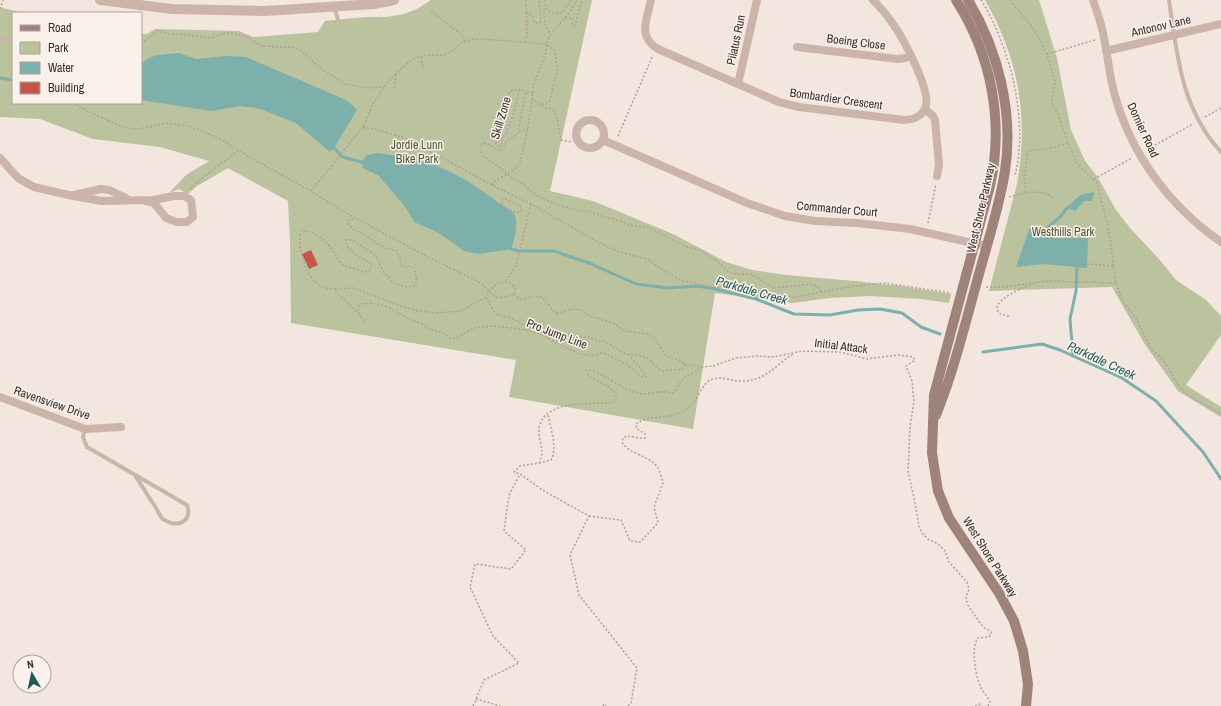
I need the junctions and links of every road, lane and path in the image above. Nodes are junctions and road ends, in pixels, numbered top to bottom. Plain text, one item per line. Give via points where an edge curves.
1 (3, 0) edge
2 (100, 0) edge
3 (394, 0) edge
4 (526, 0) edge
5 (539, 0) edge
6 (544, 0) edge
7 (571, 0) edge
8 (577, 0) edge
9 (583, 0) edge
10 (651, 0) edge
11 (757, 0) edge
12 (873, 0) edge
13 (956, 0) edge
14 (968, 0) edge
15 (1010, 0) edge
16 (1093, 0) edge
17 (1169, 0) edge
18 (334, 7) junction
19 (546, 8) junction
20 (0, 9) edge
21 (431, 11) dead end
22 (526, 12) junction
23 (565, 18) junction
24 (339, 23) dead end
25 (1221, 24) edge
26 (551, 34) junction
27 (1174, 36) junction
28 (0, 38) edge
29 (1097, 39) dead end
30 (12, 42) edge
31 (465, 42) junction
32 (525, 42) junction
33 (142, 43) edge
34 (546, 44) junction
35 (797, 47) dead end
36 (1106, 51) junction
37 (654, 54) dead end
38 (1047, 54) junction
39 (421, 56) junction
40 (911, 56) junction
41 (423, 68) dead end
42 (397, 72) junction
43 (738, 84) junction
44 (384, 87) junction
45 (394, 88) dead end
46 (519, 90) junction
47 (526, 92) junction
48 (533, 93) junction
49 (532, 99) junction
50 (74, 104) edge
51 (541, 105) junction
52 (1221, 108) edge
53 (925, 109) junction
54 (1202, 118) dead end
55 (1195, 122) dead end
56 (363, 127) junction
57 (528, 128) junction
58 (518, 132) junction
59 (617, 138) dead end
60 (603, 140) dead end
61 (571, 142) dead end
62 (1068, 143) junction
63 (238, 151) junction
64 (1144, 151) dead end
65 (1221, 152) edge
66 (1135, 156) dead end
67 (0, 158) edge
68 (507, 174) junction
69 (937, 179) joint
70 (1094, 179) junction
71 (492, 185) junction
72 (311, 191) junction
73 (1026, 192) junction
74 (182, 196) junction
75 (1009, 197) dead end
76 (1053, 198) dead end
77 (142, 200) junction
78 (531, 204) junction
79 (520, 206) joint
80 (356, 218) junction
81 (928, 223) dead end
82 (1221, 242) edge
83 (976, 243) junction
84 (986, 246) junction
85 (1088, 264) dead end
86 (1114, 266) junction
87 (505, 282) junction
88 (1036, 282) junction
89 (1116, 283) junction
90 (986, 287) dead end
91 (336, 289) junction
92 (490, 292) junction
93 (821, 292) junction
94 (514, 294) junction
95 (954, 294) dead end
96 (486, 297) junction
97 (1009, 316) dead end
98 (795, 352) junction
99 (629, 355) junction
100 (685, 364) junction
101 (702, 367) junction
102 (0, 398) edge
103 (547, 413) junction
104 (1221, 414) edge
105 (933, 422) junction
106 (121, 427) dead end
107 (85, 429) junction
108 (539, 463) junction
109 (134, 474) junction
110 (520, 474) junction
111 (589, 516) junction
112 (476, 699) junction
113 (473, 706) edge
114 (501, 706) edge
115 (603, 706) edge
116 (606, 706) edge
117 (628, 706) edge
118 (975, 706) edge
119 (982, 706) edge
120 (988, 706) edge
121 (1026, 706) edge

1 - 20 path
2 - 18 street via 172,9 219,11
3 - 18 street
4 - 22 path
5 - 22 path via 540,23 535,23 532,15
6 - 19 path
7 - 19 path via 560,13 550,13
8 - 23 path
9 - 23 path via 574,28 572,18
10 - 43 street, Bombardier Crescent via 645,32 652,45
11 - 43 street, Pilatus Run
12 - 40 street via 885,12
13 - 83 main road, West Shore Parkway via 978,40 987,67 996,120 994,167
14 - 84 main road, West Shore Parkway via 993,52 1005,100 1007,124 1007,151 1002,189
15 - 38 path via 1030,24
16 - 36 street, Dornier Road
17 - 27 lane
18 - 24 lane
19 - 26 path via 545,20
21 - 31 path via 461,34
22 - 32 path
23 - 26 path
25 - 27 street, Antonov Lane
26 - 34 path
27 - 36 street, Antonov Lane
27 - 65 lane via 1178,64 1187,96 1199,120
28 - 30 lane
29 - 38 path
31 - 32 path via 482,39
31 - 39 path via 444,55
32 - 34 path
33 - 44 path via 158,31 211,38 234,33 262,46 297,48 345,84 357,87
34 - 48 path via 546,52 535,78
34 - 51 path via 555,52 558,71 550,101
35 - 40 street, Boeing Close via 898,59
36 - 82 street, Dornier Road via 1118,106 1139,154 1158,183 1180,208 1203,230
37 - 59 path
38 - 62 path via 1055,81 1053,105
39 - 41 path
39 - 42 path
40 - 53 street via 924,91
42 - 44 path
42 - 45 path
43 - 53 street, Bombardier Crescent via 779,102 799,107 904,120 914,119
44 - 56 path
46 - 46 path, Skill Zone via 510,91 506,114 497,122 501,133 496,143 500,148
46 - 47 path, Skill Zone
47 - 48 path, Skill Zone
47 - 58 path
48 - 49 path
49 - 51 path
49 - 57 path
50 - 63 path via 128,128 138,129 168,123 188,126 222,140
51 - 61 path via 553,110 561,140
52 - 54 path
53 - 69 street via 935,120 939,165
55 - 64 path
56 - 71 path via 375,128 407,139
56 - 72 path
57 - 58 path
57 - 68 path via 520,163
58 - 68 path via 506,140 500,151 487,142 480,147 481,154
60 - 83 street, Commander Court via 747,203 785,216 815,221 875,224
62 - 70 path via 1078,165
62 - 73 path via 1028,151 1024,176
63 - 72 path
63 - 74 path
66 - 70 path
67 - 77 street via 18,178 34,187 73,196 100,189 109,190 130,200
68 - 71 path
68 - 93 path via 543,199 647,228 687,247 700,250 732,273 751,274 774,288 814,284
69 - 81 path
70 - 86 path via 1109,231
71 - 78 path
72 - 80 path
73 - 75 path
73 - 76 path
74 - 77 street
74 - 77 street via 191,200 193,217 187,222 166,218 154,203
78 - 87 path via 516,266
78 - 93 path via 594,240 617,251 648,260 683,281 729,290 786,296
79 - 79 path via 505,199 501,202 502,206 517,213 521,211
80 - 91 path via 348,220 348,224 384,248 396,251 401,265 414,268 417,281 410,287 394,283 374,254 352,240 346,240 346,245 370,263 371,269 366,272 345,265 324,241 302,231 301,252 309,276 324,287
80 - 92 path via 479,282
83 - 84 street, Commander Court
83 - 105 main road, West Shore Parkway via 934,394
84 - 105 main road, West Shore Parkway via 955,362
85 - 86 path
86 - 89 path
87 - 92 path via 495,285
87 - 94 path via 512,284 515,288
88 - 89 path
88 - 90 path
88 - 97 path via 998,302 998,312
89 - 104 path via 1122,300 1151,349 1161,358 1185,393
91 - 96 path via 354,288 403,307 434,313 461,311
91 - 99 path, Pro Jump Line via 336,293 364,321 358,310 359,306 370,303 386,306 452,339 478,328 497,326 526,330 578,353 591,356 606,354 646,377
92 - 94 path via 497,298
92 - 96 path
93 - 95 path via 884,283
94 - 100 path, Initial Attack via 519,299 541,297 552,310 560,314 569,310 581,310 625,331 648,334 666,356
96 - 99 path via 493,310 501,317 554,336 570,334 604,341
98 - 101 path, Initial Attack via 774,357 736,358
98 - 111 path via 766,375 742,381 713,379 705,384 694,403 683,411 636,424 636,428 645,434 646,438 623,438 625,446 657,467 663,482 654,508 658,523 640,542 630,541 621,520
98 - 120 path, Initial Attack via 840,352 867,359 904,355 915,359 906,367 914,388 908,472 917,518 922,533 942,548 949,562 967,582 967,604 983,628 991,634 989,637 978,638 975,646 977,677 982,691 990,702
99 - 100 path via 649,359 664,371 682,369
100 - 101 path, Initial Attack
101 - 103 path via 681,381 672,393 638,393 588,370 590,376 613,391 616,401 569,406
102 - 107 street, Ravensview Drive
103 - 108 path via 539,428 542,455
103 - 108 path via 553,456 551,460
105 - 121 main road, West Shore Parkway via 932,453 938,491 949,518 999,593 1014,621 1023,651 1028,684
106 - 107 street, Ravensview Drive
107 - 109 lane via 83,437 87,447
108 - 110 path via 518,467 514,472
109 - 109 lane via 187,505 187,519 182,523 163,519
110 - 111 path via 544,491
110 - 112 path via 509,495 504,531 526,550 510,570 475,564 470,587 493,636 519,663 484,680
111 - 117 path via 570,555 579,595 637,668 631,703
112 - 113 path
112 - 114 path
115 - 116 path
118 - 119 path

